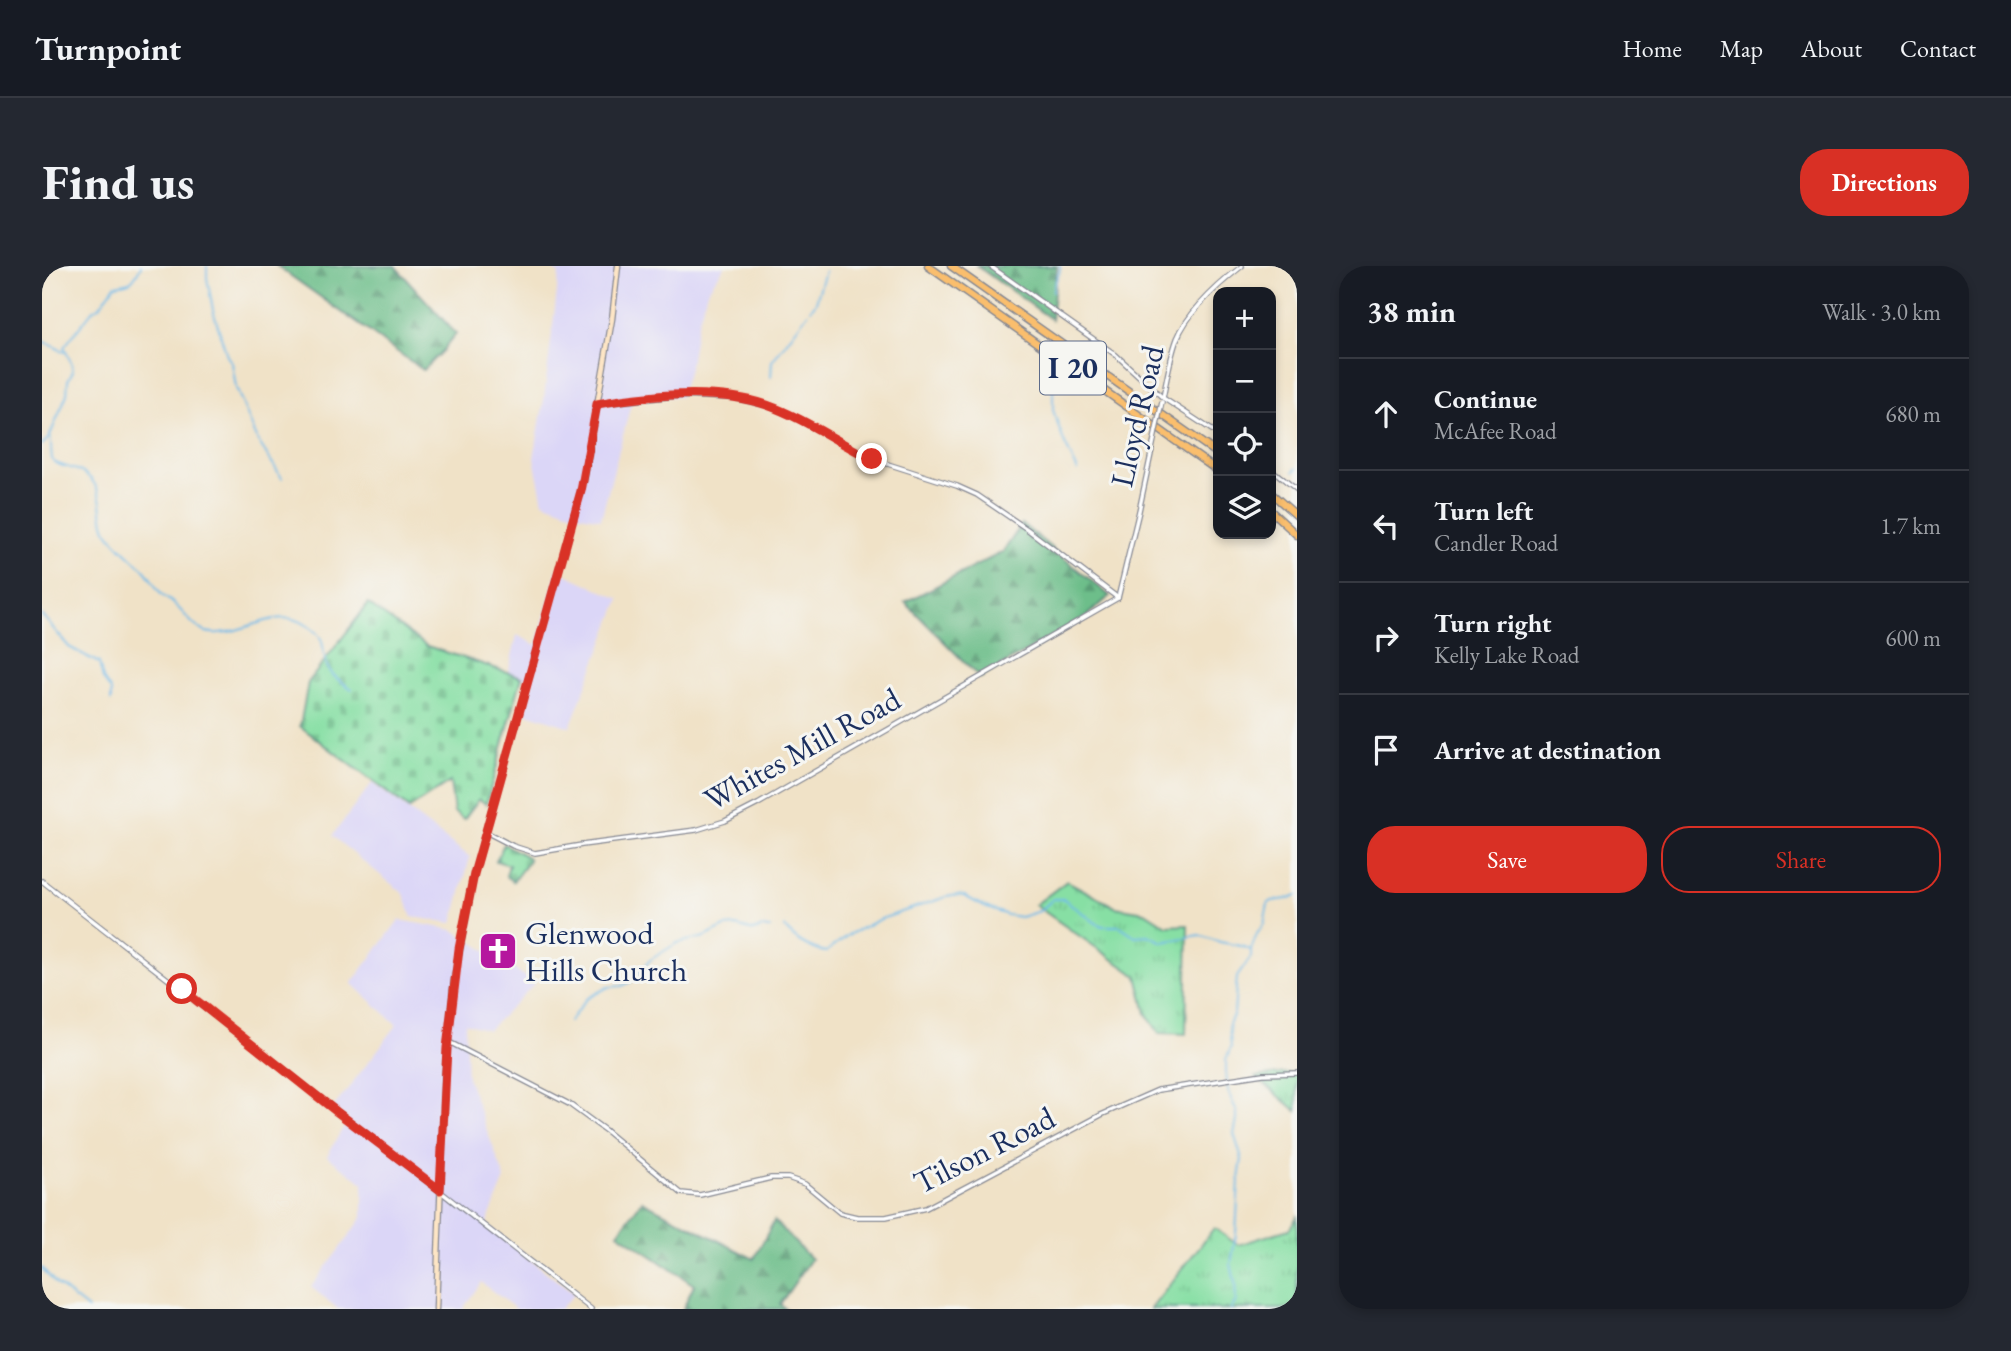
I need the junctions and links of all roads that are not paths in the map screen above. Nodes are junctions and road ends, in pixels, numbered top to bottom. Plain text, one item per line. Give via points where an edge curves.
1 (618, 266) edge
2 (928, 266) edge
3 (951, 266) edge
4 (989, 266) edge
5 (1242, 266) edge
6 (1163, 400) junction
7 (597, 404) junction
8 (1213, 431) edge
9 (1213, 450) edge
10 (1213, 467) edge
11 (1276, 473) edge
12 (1297, 490) edge
13 (1276, 498) edge
14 (1276, 516) edge
15 (1297, 516) edge
16 (1297, 535) edge
17 (1118, 598) junction
18 (486, 832) junction
19 (42, 881) edge
20 (447, 1041) junction
21 (1297, 1073) edge
22 (440, 1190) junction
23 (436, 1309) edge
24 (591, 1309) edge

1 - 7 main road
2 - 10 highway, I 20
3 - 9 highway, I 20
4 - 6 street via 1116,355
5 - 6 street, Lloyd Road via 1186,323 1173,352
6 - 8 street
6 - 17 street, Lloyd Road, bridge
7 - 17 street via 676,396 735,398 769,406 872,459 977,495
7 - 18 main road via 579,500
11 - 12 street
13 - 15 highway
14 - 16 highway
17 - 18 street, Whites Mill Road via 758,804 711,826 535,853
18 - 20 main road via 459,949
19 - 22 street
20 - 21 street, Tilson Road via 569,1104 681,1193 701,1195 788,1178 805,1184 840,1213 857,1217 886,1217 926,1208 1101,1115 1158,1090
20 - 22 main road
22 - 23 main road
22 - 24 street

